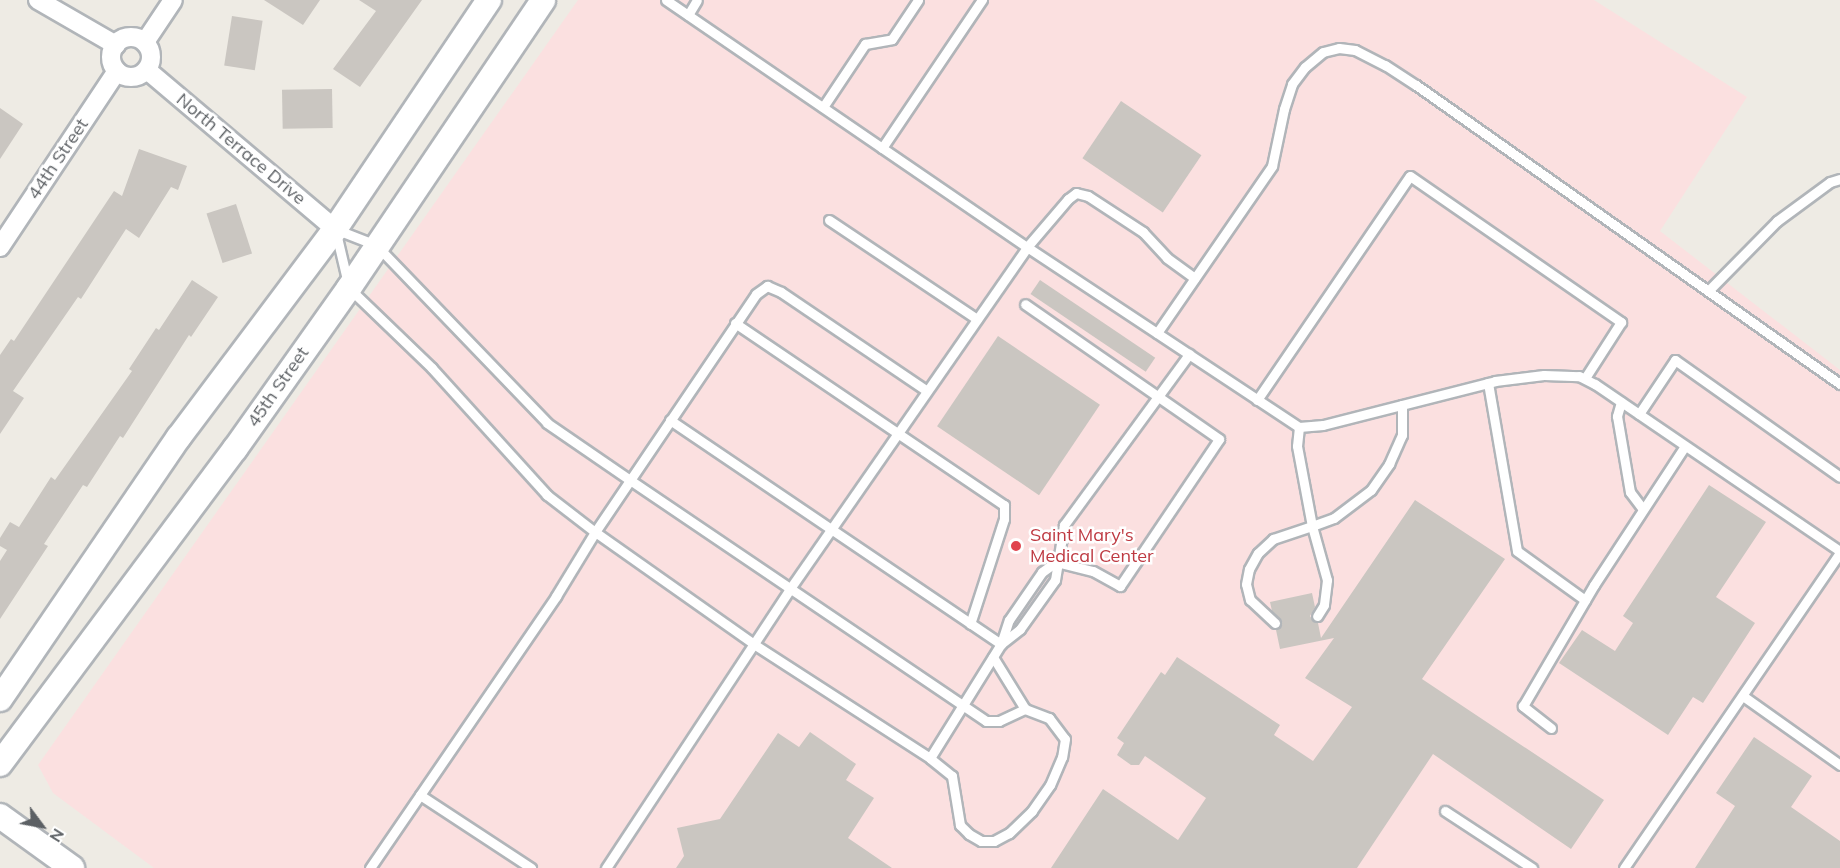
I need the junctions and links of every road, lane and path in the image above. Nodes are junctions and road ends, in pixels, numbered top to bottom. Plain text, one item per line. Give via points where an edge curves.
1 (38, 0) edge
2 (173, 0) edge
3 (489, 0) edge
4 (543, 0) edge
5 (666, 0) edge
6 (697, 0) edge
7 (918, 0) edge
8 (982, 0) edge
9 (688, 15) junction
10 (145, 42) junction
11 (116, 45) junction
12 (147, 70) junction
13 (117, 71) junction
14 (823, 107) junction
15 (882, 148) junction
16 (1840, 179) edge
17 (829, 220) dead end
18 (335, 229) junction
19 (376, 245) junction
20 (0, 247) edge
21 (1027, 247) junction
22 (1195, 278) junction
23 (349, 288) junction
24 (1709, 290) junction
25 (1025, 304) dead end
26 (977, 319) junction
27 (735, 322) junction
28 (1157, 333) junction
29 (1189, 354) junction
30 (1585, 378) junction
31 (1488, 383) junction
32 (1840, 384) edge
33 (927, 391) junction
34 (1160, 397) junction
35 (1257, 400) junction
36 (1621, 402) junction
37 (1402, 405) junction
38 (1639, 414) junction
39 (670, 420) junction
40 (1299, 427) junction
41 (899, 432) junction
42 (1685, 446) junction
43 (1840, 477) edge
44 (630, 480) junction
45 (1643, 509) junction
46 (1312, 526) junction
47 (831, 530) junction
48 (595, 532) junction
49 (1840, 552) edge
50 (1056, 562) junction
51 (789, 590) junction
52 (1585, 600) junction
53 (1317, 616) dead end
54 (1275, 623) dead end
55 (970, 624) junction
56 (753, 644) junction
57 (1001, 644) junction
58 (993, 657) junction
59 (1743, 696) junction
60 (0, 699) edge
61 (962, 705) junction
62 (1025, 709) junction
63 (1551, 728) dead end
64 (930, 758) junction
65 (0, 764) edge
66 (1840, 765) edge
67 (420, 795) junction
68 (1445, 811) dead end
69 (0, 816) edge
70 (72, 868) edge
71 (370, 868) edge
72 (531, 868) edge
73 (606, 868) edge
74 (1533, 868) edge
75 (1624, 868) edge

1 - 11 street
2 - 10 street
3 - 18 main road
4 - 19 main road, 45th Street
5 - 9 lane
6 - 9 lane
7 - 14 lane via 891,39 865,44
8 - 15 lane
9 - 14 lane
10 - 11 street via 133,37
10 - 12 street via 151,52
11 - 13 street via 111,55
12 - 13 street via 135,77
12 - 18 street, North Terrace Drive
13 - 20 street, 44th Street
14 - 15 lane
15 - 21 lane
16 - 24 lane via 1830,182 1777,221
17 - 26 lane
18 - 19 lane
18 - 23 lane
18 - 60 main road via 179,438
19 - 23 main road, 45th Street
19 - 44 lane via 547,423
21 - 22 lane via 1076,193 1088,196 1143,232 1167,258
21 - 26 lane
21 - 28 lane
22 - 24 lane via 1272,166 1292,84 1323,52 1339,48 1354,50 1393,70
22 - 28 lane
23 - 48 lane via 432,368 547,495
23 - 65 main road, 45th Street via 235,449
24 - 32 lane
25 - 34 lane
26 - 33 lane
27 - 33 lane via 767,286 782,292
27 - 39 lane
27 - 41 lane
28 - 29 lane
29 - 34 lane
29 - 35 lane
30 - 31 lane via 1544,375
30 - 35 lane via 1621,322 1410,176
30 - 36 lane
31 - 37 lane
31 - 52 lane via 1517,551
33 - 41 lane
34 - 50 lane via 1064,525
34 - 50 lane via 1219,439 1120,586 1093,571
35 - 40 lane
36 - 38 lane
36 - 45 lane via 1617,416 1630,492
37 - 40 lane via 1323,425
37 - 46 lane via 1402,435 1371,490 1334,518
38 - 42 lane
38 - 43 lane via 1675,360
39 - 44 lane
39 - 47 lane
40 - 46 lane via 1297,446
41 - 47 lane
41 - 55 lane via 1004,505 1004,519
42 - 45 lane
42 - 49 lane
44 - 48 lane
44 - 51 lane
45 - 52 lane
46 - 53 lane via 1327,580 1324,605
46 - 54 lane via 1274,539 1258,553 1249,570 1246,584 1250,600
47 - 51 lane
47 - 55 lane
48 - 56 lane
48 - 67 lane
49 - 59 lane
50 - 57 lane via 1042,572 1009,620
50 - 57 lane via 1055,580 1020,629
51 - 56 lane
51 - 61 lane
52 - 63 lane via 1523,706
55 - 57 lane
56 - 64 lane
56 - 73 lane
57 - 58 lane
58 - 61 lane
58 - 62 lane
59 - 66 lane
59 - 75 lane
61 - 62 lane via 986,721 999,721
61 - 64 lane
62 - 64 lane via 1049,718 1065,739 1062,757 1032,812 1002,837 981,841 960,825 952,776
67 - 71 lane
67 - 72 lane
68 - 74 lane
69 - 70 main road

